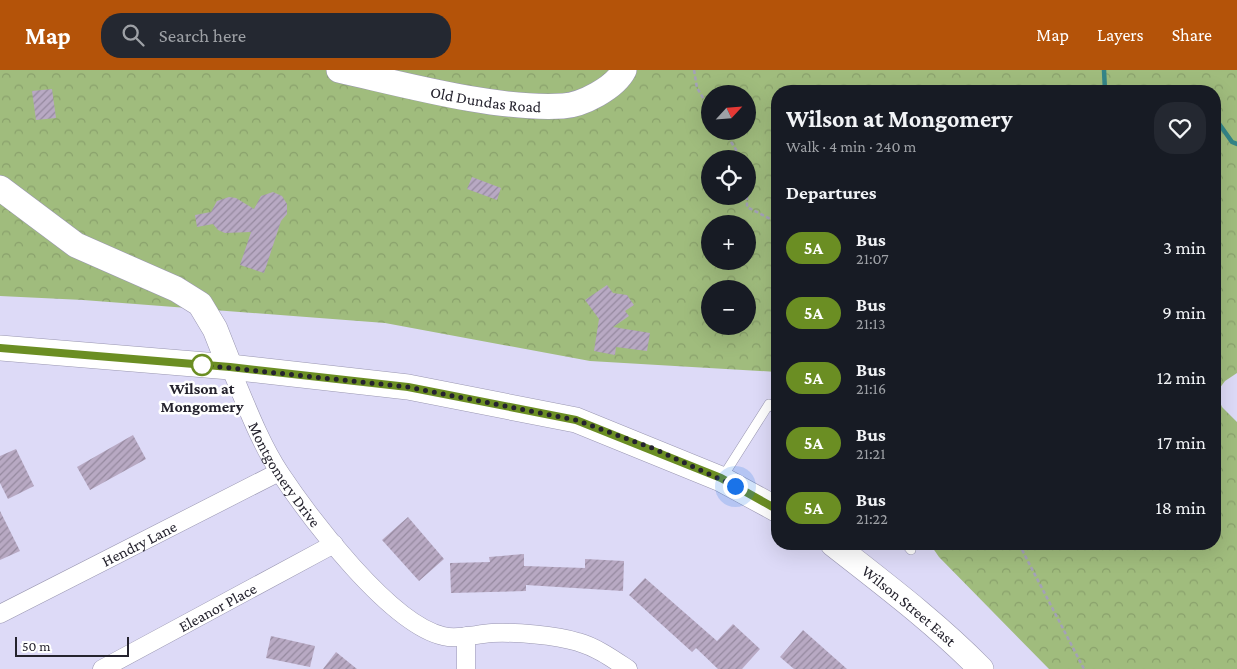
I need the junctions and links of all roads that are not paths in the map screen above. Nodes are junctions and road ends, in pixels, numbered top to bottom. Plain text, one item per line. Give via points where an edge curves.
1 (339, 70) edge
2 (624, 70) edge
3 (0, 188) edge
4 (0, 348) edge
5 (230, 367) junction
6 (771, 406) edge
7 (279, 472) junction
8 (721, 478) junction
9 (771, 506) edge
10 (334, 544) junction
11 (841, 550) edge
12 (0, 614) edge
13 (466, 636) junction
14 (128, 663) edge
15 (102, 669) edge
16 (466, 669) edge
17 (628, 669) edge
18 (981, 669) edge

1 - 2 main road, Old Dundas Road via 483,100 565,106 599,95
3 - 5 main road, Montgomery Drive via 76,245 176,289 200,304 215,329
4 - 5 main road
5 - 7 street, Montgomery Drive via 244,403
5 - 8 main road via 408,387 576,420
6 - 8 lane via 769,404
7 - 10 street, Montgomery Drive
7 - 12 street, Hendry Lane
8 - 9 main road
10 - 13 street, Montgomery Drive via 383,600 409,621 444,636
10 - 14 street, Eleanor Place
11 - 18 main road, Wilson Street East via 909,604
13 - 16 street
13 - 17 street, Montgomery Drive via 493,633 578,642
14 - 15 street, Eleanor Place

